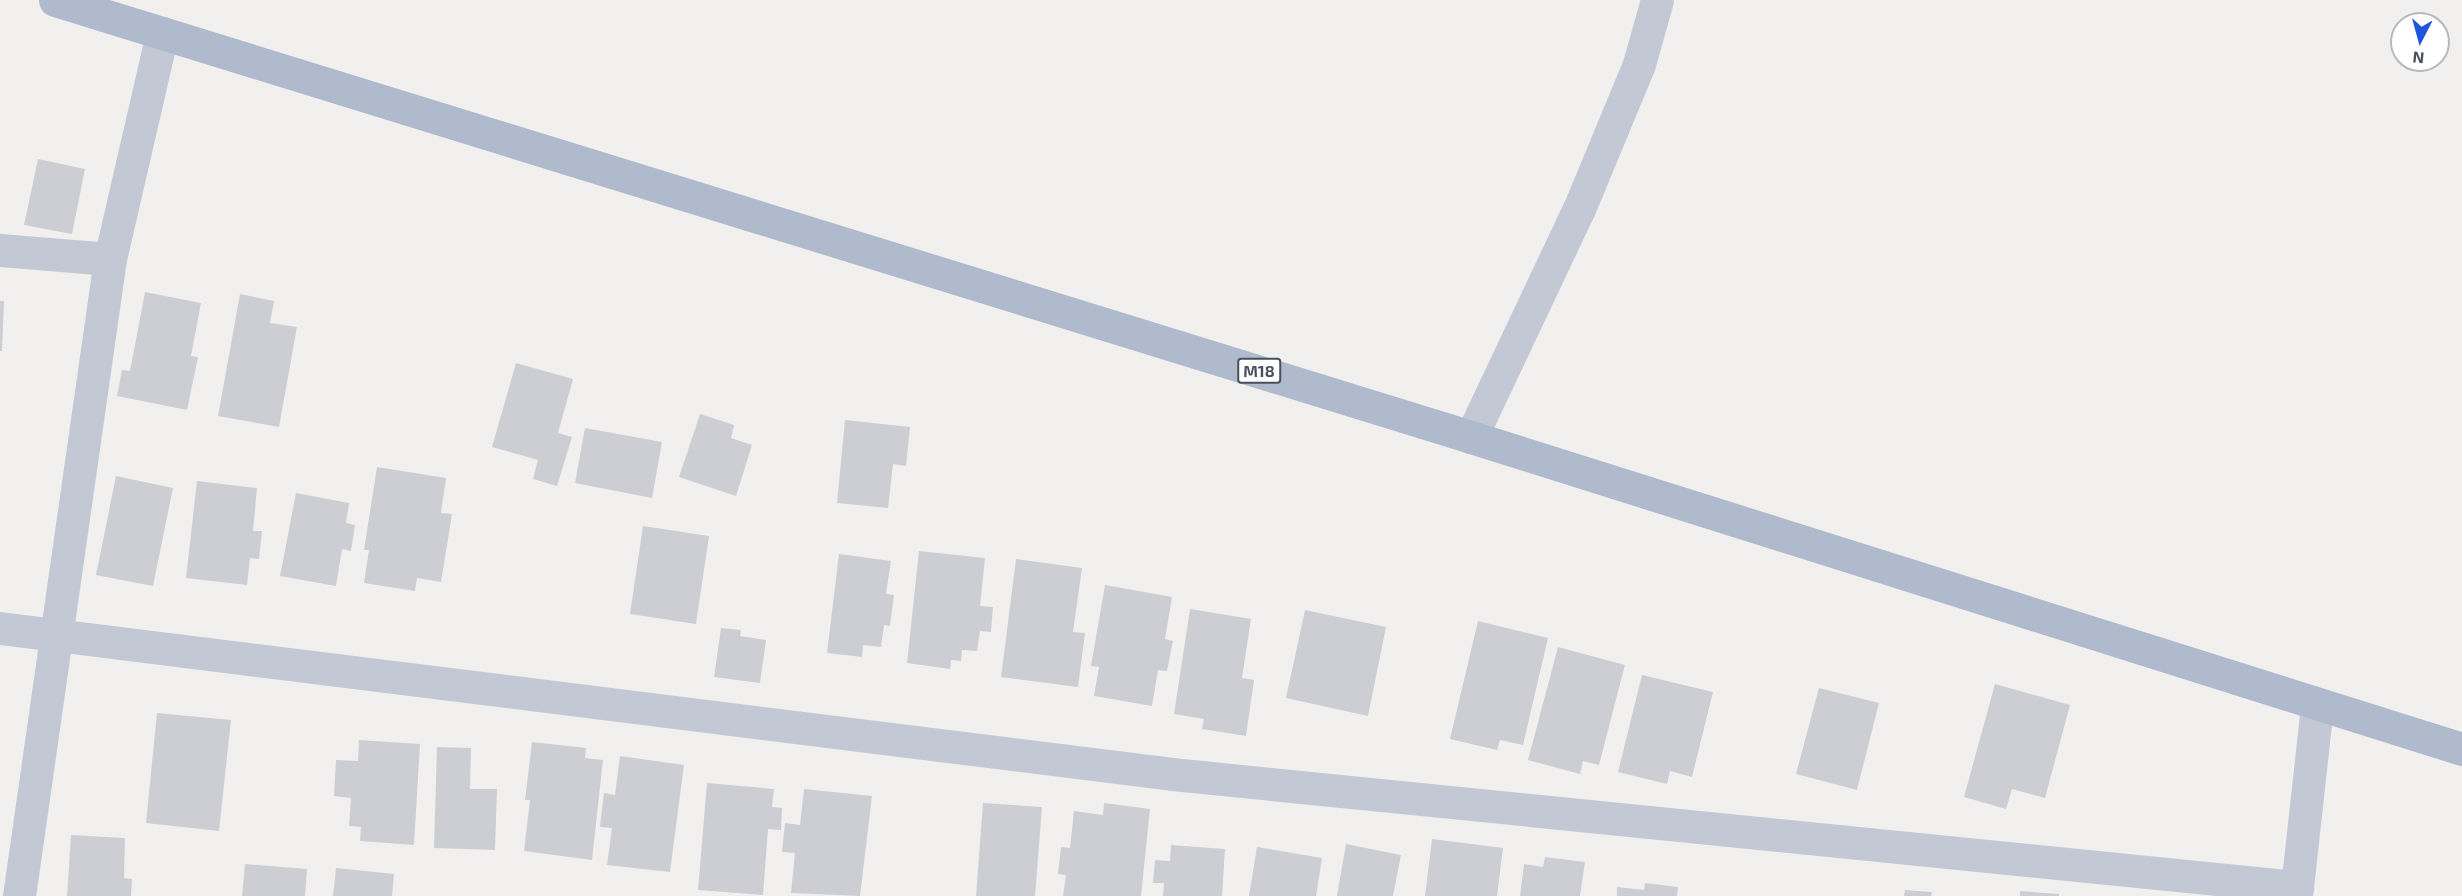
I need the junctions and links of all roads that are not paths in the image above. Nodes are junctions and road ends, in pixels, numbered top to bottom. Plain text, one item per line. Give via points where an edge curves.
1 (55, 0) edge
2 (1657, 0) edge
3 (162, 33) junction
4 (0, 250) edge
5 (110, 259) junction
6 (1471, 437) junction
7 (0, 628) edge
8 (57, 634) junction
9 (2317, 705) junction
10 (2462, 749) edge
11 (2297, 892) edge
12 (19, 896) edge

1 - 3 main road, M18
2 - 6 street via 1639,64 1579,209
3 - 5 street
3 - 6 main road, M18
4 - 5 street
5 - 8 street
6 - 9 main road, M18
7 - 8 street
8 - 11 street via 1172,774
8 - 12 street
9 - 10 main road, M18
9 - 11 street

